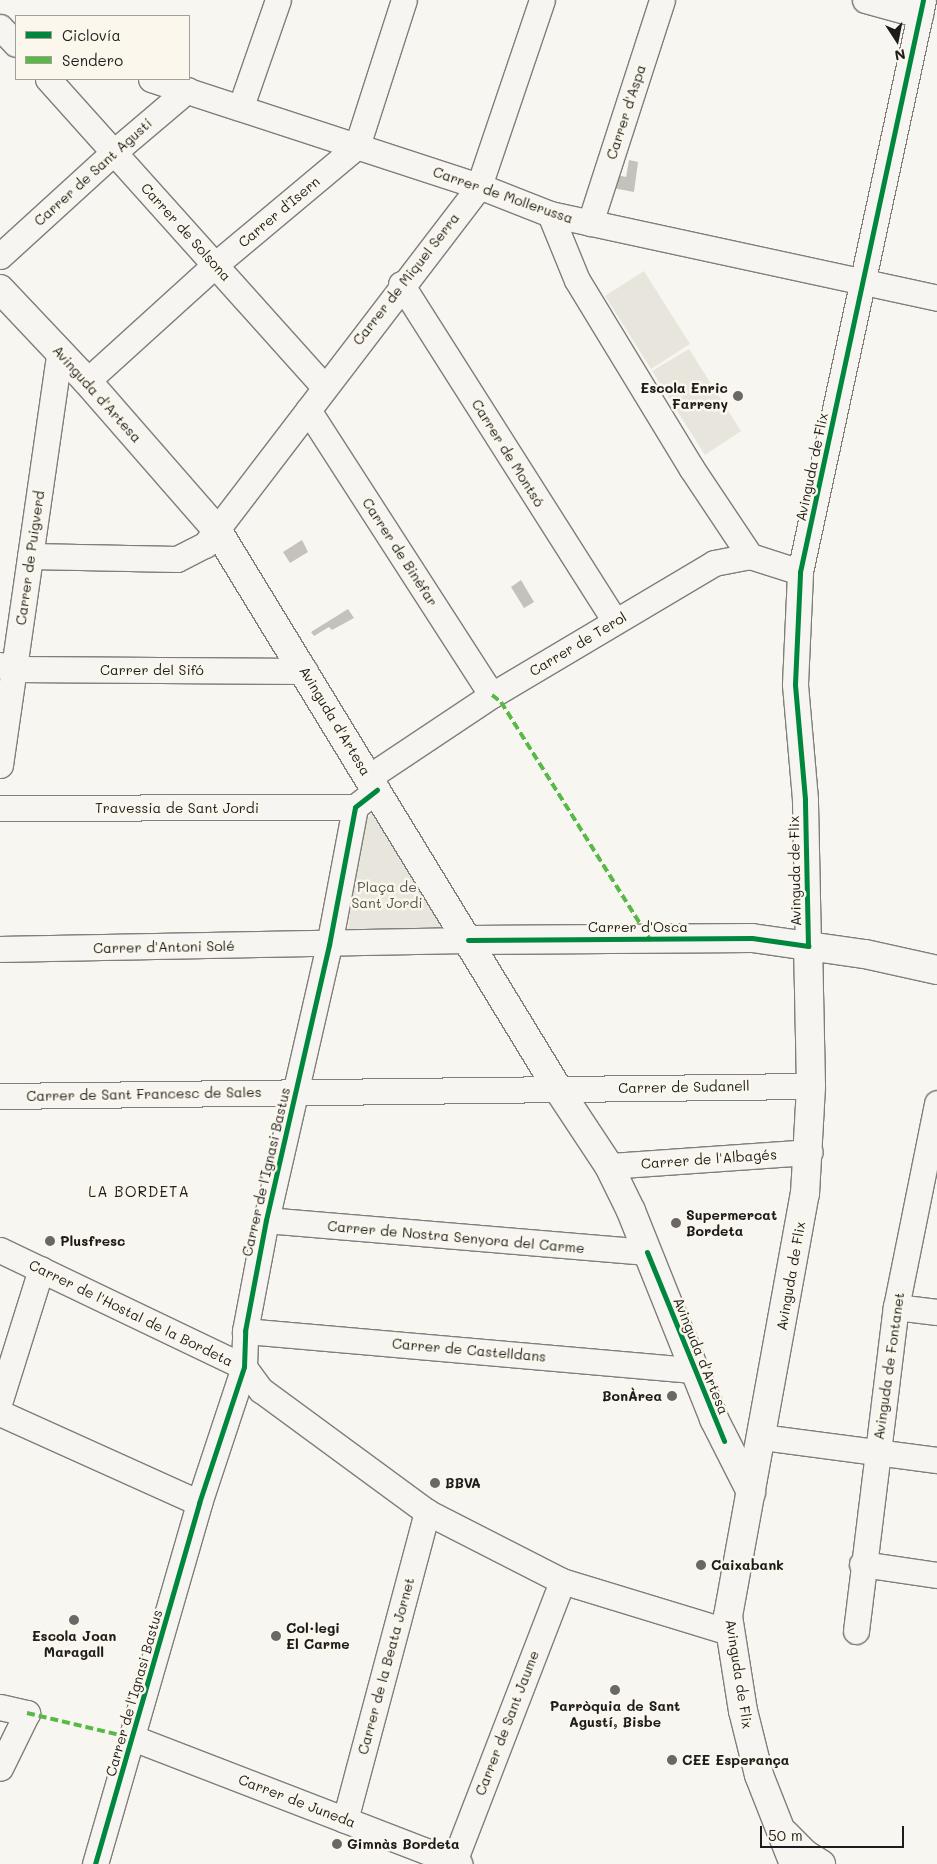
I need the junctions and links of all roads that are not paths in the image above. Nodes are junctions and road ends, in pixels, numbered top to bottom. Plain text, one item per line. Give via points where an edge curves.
1 (260, 0) edge
2 (278, 0) edge
3 (404, 0) edge
4 (542, 0) edge
5 (662, 0) edge
6 (865, 0) edge
7 (921, 8) edge
8 (270, 25) junction
9 (49, 80) edge
10 (154, 80) edge
11 (187, 90) junction
12 (241, 106) junction
13 (357, 146) junction
14 (114, 152) junction
15 (479, 186) junction
16 (550, 214) junction
17 (590, 223) junction
18 (0, 256) edge
19 (216, 264) junction
20 (401, 284) junction
21 (863, 284) junction
22 (0, 289) edge
23 (937, 298) edge
24 (60, 351) junction
25 (87, 381) junction
26 (324, 387) junction
27 (308, 410) junction
28 (217, 530) junction
29 (30, 556) junction
30 (750, 556) junction
31 (800, 572) junction
32 (615, 621) junction
33 (7, 667) edge
34 (305, 671) junction
35 (492, 695) junction
36 (0, 765) edge
37 (373, 783) junction
38 (0, 808) edge
39 (354, 808) junction
40 (468, 940) junction
41 (329, 945) junction
42 (808, 946) junction
43 (0, 949) edge
44 (937, 970) edge
45 (811, 1086) junction
46 (558, 1089) junction
47 (296, 1091) junction
48 (0, 1096) edge
49 (937, 1103) edge
50 (810, 1152) junction
51 (609, 1166) junction
52 (266, 1220) junction
53 (0, 1250) edge
54 (647, 1252) junction
55 (42, 1269) junction
56 (896, 1307) junction
57 (937, 1312) edge
58 (245, 1330) junction
59 (244, 1367) junction
60 (694, 1370) junction
61 (0, 1400) edge
62 (0, 1414) edge
63 (762, 1437) junction
64 (877, 1453) junction
65 (937, 1460) edge
66 (750, 1492) junction
67 (199, 1504) junction
68 (427, 1512) junction
69 (862, 1564) junction
70 (937, 1575) edge
71 (562, 1581) junction
72 (856, 1631) dead end
73 (729, 1632) junction
74 (0, 1707) edge
75 (133, 1738) junction
76 (0, 1768) edge
77 (345, 1820) junction
78 (784, 1833) junction
79 (455, 1863) edge
80 (96, 1864) edge
81 (794, 1864) edge
82 (821, 1864) edge

1 - 8 street
2 - 8 street
3 - 13 street
4 - 15 street, Carrer de Miquel Serra
5 - 17 street, Carrer d'Aspa
6 - 7 street
7 - 21 street, Avinguda de Flix
8 - 12 street
9 - 14 street, Carrer de Solsona
10 - 11 street, Carrer de Mollerussa
11 - 12 street, Carrer de Mollerussa
11 - 14 street, Carrer de Sant Agustí
12 - 13 street, Carrer de Mollerussa
13 - 15 street, Carrer de Mollerussa
13 - 19 street, Carrer d'Isern
14 - 18 street, Carrer de Sant Agustí
14 - 19 street, Carrer de Solsona
15 - 16 street, Carrer de Mollerussa
15 - 20 street, Carrer de Miquel Serra
16 - 17 street, Carrer de Mollerussa
16 - 30 street via 577,280
17 - 21 street, Carrer de Mollerussa
19 - 25 street, Carrer d'Isern
19 - 26 street, Carrer de Solsona
20 - 26 street, Carrer de Miquel Serra
20 - 32 street, Carrer de Montsó
21 - 23 street, Carrer de Mollerussa
21 - 31 street, Avinguda de Flix
22 - 24 main road, Avinguda d'Artesa
24 - 25 main road, Avinguda d'Artesa
24 - 29 street, Carrer de Puigverd
25 - 28 main road, Avinguda d'Artesa
26 - 27 street, Carrer de Miquel Serra
27 - 28 street, Carrer de Miquel Serra
27 - 35 street, Carrer de Binèfar
28 - 29 street, Carrer de Miquel Serra via 205,545 177,559
28 - 34 main road, Avinguda d'Artesa
29 - 33 street, Carrer de Puigverd
30 - 31 street, Carrer de Terol
30 - 32 street, Carrer de Terol via 714,563
31 - 42 street, Avinguda de Flix via 795,684 805,799
32 - 35 street, Carrer de Terol
33 - 34 street, Carrer del Sifó
33 - 36 street, Carrer de Puigverd
34 - 37 main road, Avinguda d'Artesa
35 - 37 street, Carrer de Terol
37 - 39 street
37 - 40 main road, Avinguda d'Artesa
38 - 39 street, Travessia de Sant Jordi
39 - 41 street
40 - 41 street
40 - 42 main road, Carrer d'Osca via 752,938
40 - 46 main road, Avinguda d'Artesa
41 - 43 street, Carrer d'Antoni Solé
41 - 47 street, Carrer de l'Ignasi Bastus
42 - 44 main road, Carrer d'Osca via 865,954
42 - 45 main road, Avinguda de Flix
45 - 46 street, Carrer de Sudanell
45 - 50 main road, Avinguda de Flix
46 - 47 street, Carrer de Sant Francesc de Sales
46 - 51 main road, Avinguda d'Artesa
47 - 48 street, Carrer de Sant Francesc de Sales
47 - 52 street, Carrer de l'Ignasi Bastus
49 - 56 street, Avinguda de Fontanet
50 - 51 street, Carrer de l'Albagés
50 - 63 main road, Avinguda de Flix
51 - 54 main road, Avinguda d'Artesa
52 - 54 street, Carrer de Nostra Senyora del Carme
52 - 58 street, Carrer de l'Ignasi Bastus
53 - 55 street, Carrer de l'Hostal de la Bordeta
54 - 60 main road, Avinguda d'Artesa
55 - 59 street, Carrer de l'Hostal de la Bordeta
55 - 61 street
56 - 57 street
56 - 64 street, Avinguda de Fontanet
58 - 59 street, Carrer de l'Ignasi Bastus
58 - 60 street, Carrer de Castelldans
59 - 67 street, Carrer de l'Ignasi Bastus
59 - 68 street, Carrer de l'Hostal de la Bordeta via 261,1390
60 - 66 main road, Avinguda d'Artesa
62 - 67 street
63 - 64 street
63 - 66 main road, Avinguda de Flix
64 - 65 street
64 - 69 street, Avinguda de Fontanet
66 - 73 main road, Avinguda de Flix via 729,1601
67 - 75 street, Carrer de l'Ignasi Bastus
68 - 71 street, Carrer de l'Hostal de la Bordeta
68 - 77 street, Carrer de la Beata Jornet
69 - 70 street
69 - 72 street, Avinguda de Fontanet
71 - 73 street, Carrer de l'Hostal de la Bordeta
71 - 79 street, Carrer de Sant Jaume
73 - 78 main road, Avinguda de Flix via 759,1775
74 - 76 street via 27,1713
75 - 77 street, Carrer de Juneda
75 - 80 street, Carrer de l'Ignasi Bastus
77 - 79 street, Carrer de Juneda
78 - 81 main road, Avinguda de Flix
78 - 82 main road via 805,1854

